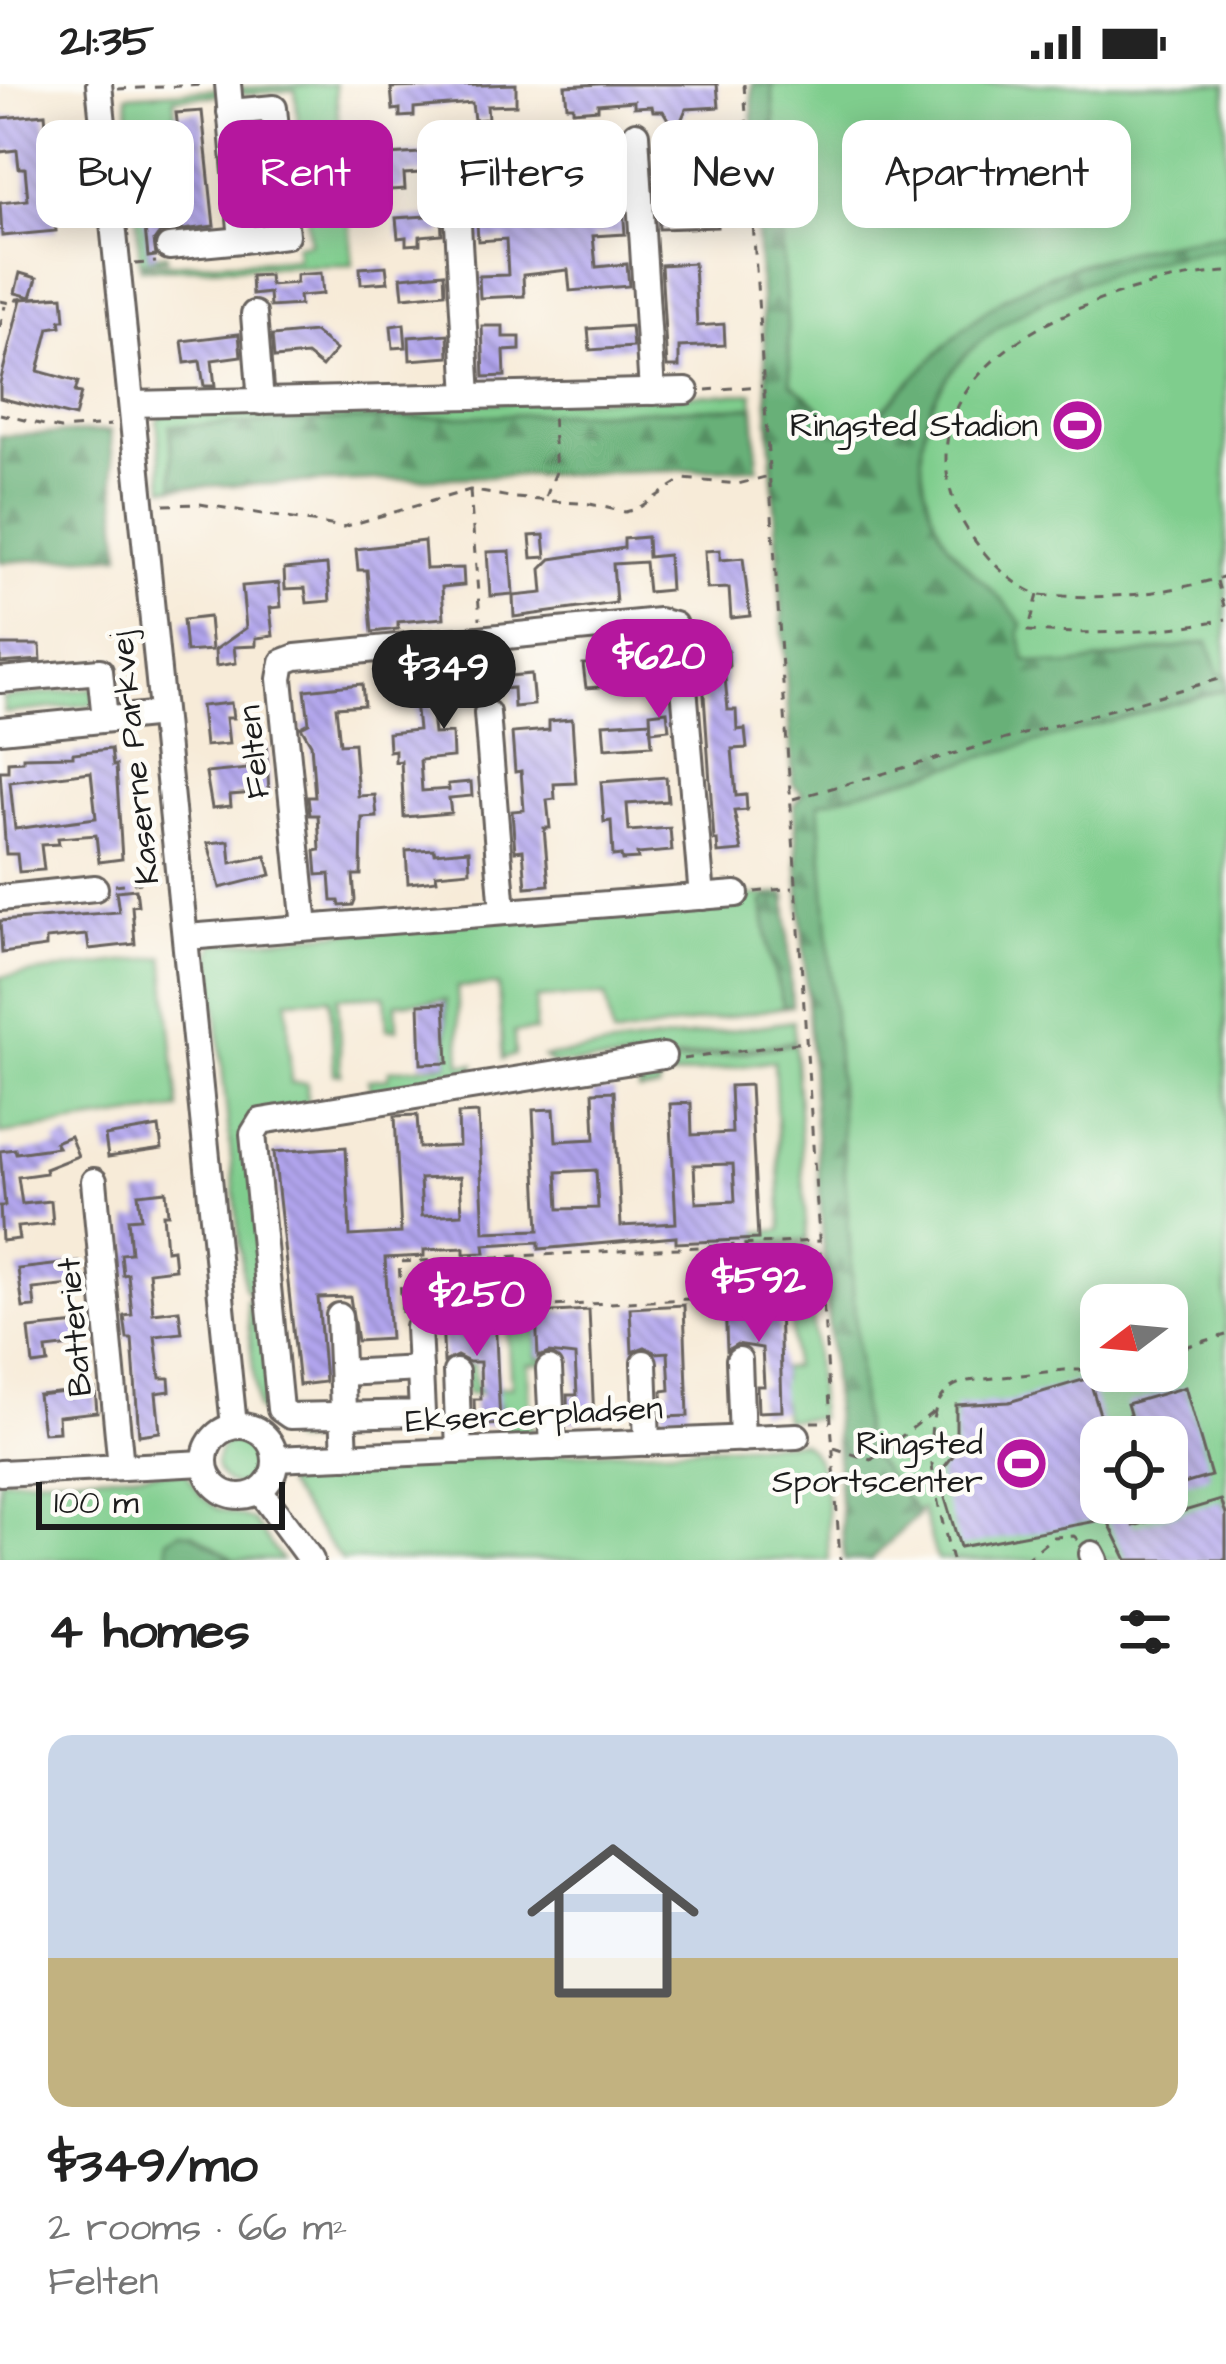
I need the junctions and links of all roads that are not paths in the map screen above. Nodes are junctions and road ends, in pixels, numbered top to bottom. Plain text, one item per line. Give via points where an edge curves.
1 (228, 84) edge
2 (100, 87) edge
3 (230, 112) junction
4 (636, 134) dead end
5 (458, 228) edge
6 (242, 240) junction
7 (169, 247) dead end
8 (254, 314) dead end
9 (686, 391) road end
10 (652, 392) junction
11 (468, 396) junction
12 (260, 401) junction
13 (133, 414) junction
14 (0, 680) edge
15 (487, 713) dead end
16 (162, 714) junction
17 (105, 719) junction
18 (0, 730) edge
19 (95, 887) road end
20 (736, 894) road end
21 (702, 897) junction
22 (0, 898) edge
23 (503, 912) junction
24 (305, 928) junction
25 (187, 937) junction
26 (663, 1056) road end
27 (94, 1181) dead end
28 (339, 1316) dead end
29 (415, 1317) road end
30 (739, 1360) dead end
31 (644, 1363) dead end
32 (420, 1369) junction
33 (549, 1369) dead end
34 (457, 1372) dead end
35 (342, 1373) junction
36 (344, 1414) junction
37 (233, 1422) junction
38 (796, 1436) dead end
39 (742, 1439) junction
40 (647, 1443) junction
41 (553, 1447) junction
42 (459, 1451) junction
43 (345, 1456) junction
44 (281, 1459) junction
45 (201, 1463) junction
46 (121, 1467) junction
47 (0, 1473) edge
48 (263, 1495) junction
49 (311, 1560) edge

1 - 3 street
2 - 13 street, Kaserne Parkvej
3 - 6 street
3 - 6 street via 274,108 286,235
4 - 10 street
5 - 11 street
6 - 7 street
8 - 12 street
9 - 10 street
10 - 11 street
11 - 12 street
12 - 13 street
13 - 16 street, Kaserne Parkvej
14 - 17 street via 100,671
15 - 23 street
16 - 17 street
16 - 25 street, Kaserne Parkvej
17 - 18 street
19 - 22 street
20 - 21 street
21 - 23 street
21 - 24 street, Felten via 680,640 674,625 659,620 283,662
23 - 24 street
24 - 25 street
25 - 37 street, Kaserne Parkvej
26 - 36 street via 261,1121 253,1134 278,1404 290,1416
27 - 46 street, Batteriet
28 - 35 street
29 - 32 street
30 - 39 street
31 - 40 street
32 - 35 street
32 - 36 street via 422,1413
33 - 41 street
34 - 42 street
35 - 36 street
36 - 43 street
37 - 44 street via 266,1437
37 - 45 street
38 - 39 street, Eksercerpladsen
39 - 40 street, Eksercerpladsen
40 - 41 street, Eksercerpladsen
41 - 42 street, Eksercerpladsen
42 - 43 street, Eksercerpladsen
43 - 44 street, Eksercerpladsen
44 - 48 street
45 - 46 street
45 - 48 street via 219,1490
46 - 47 street
48 - 49 street

